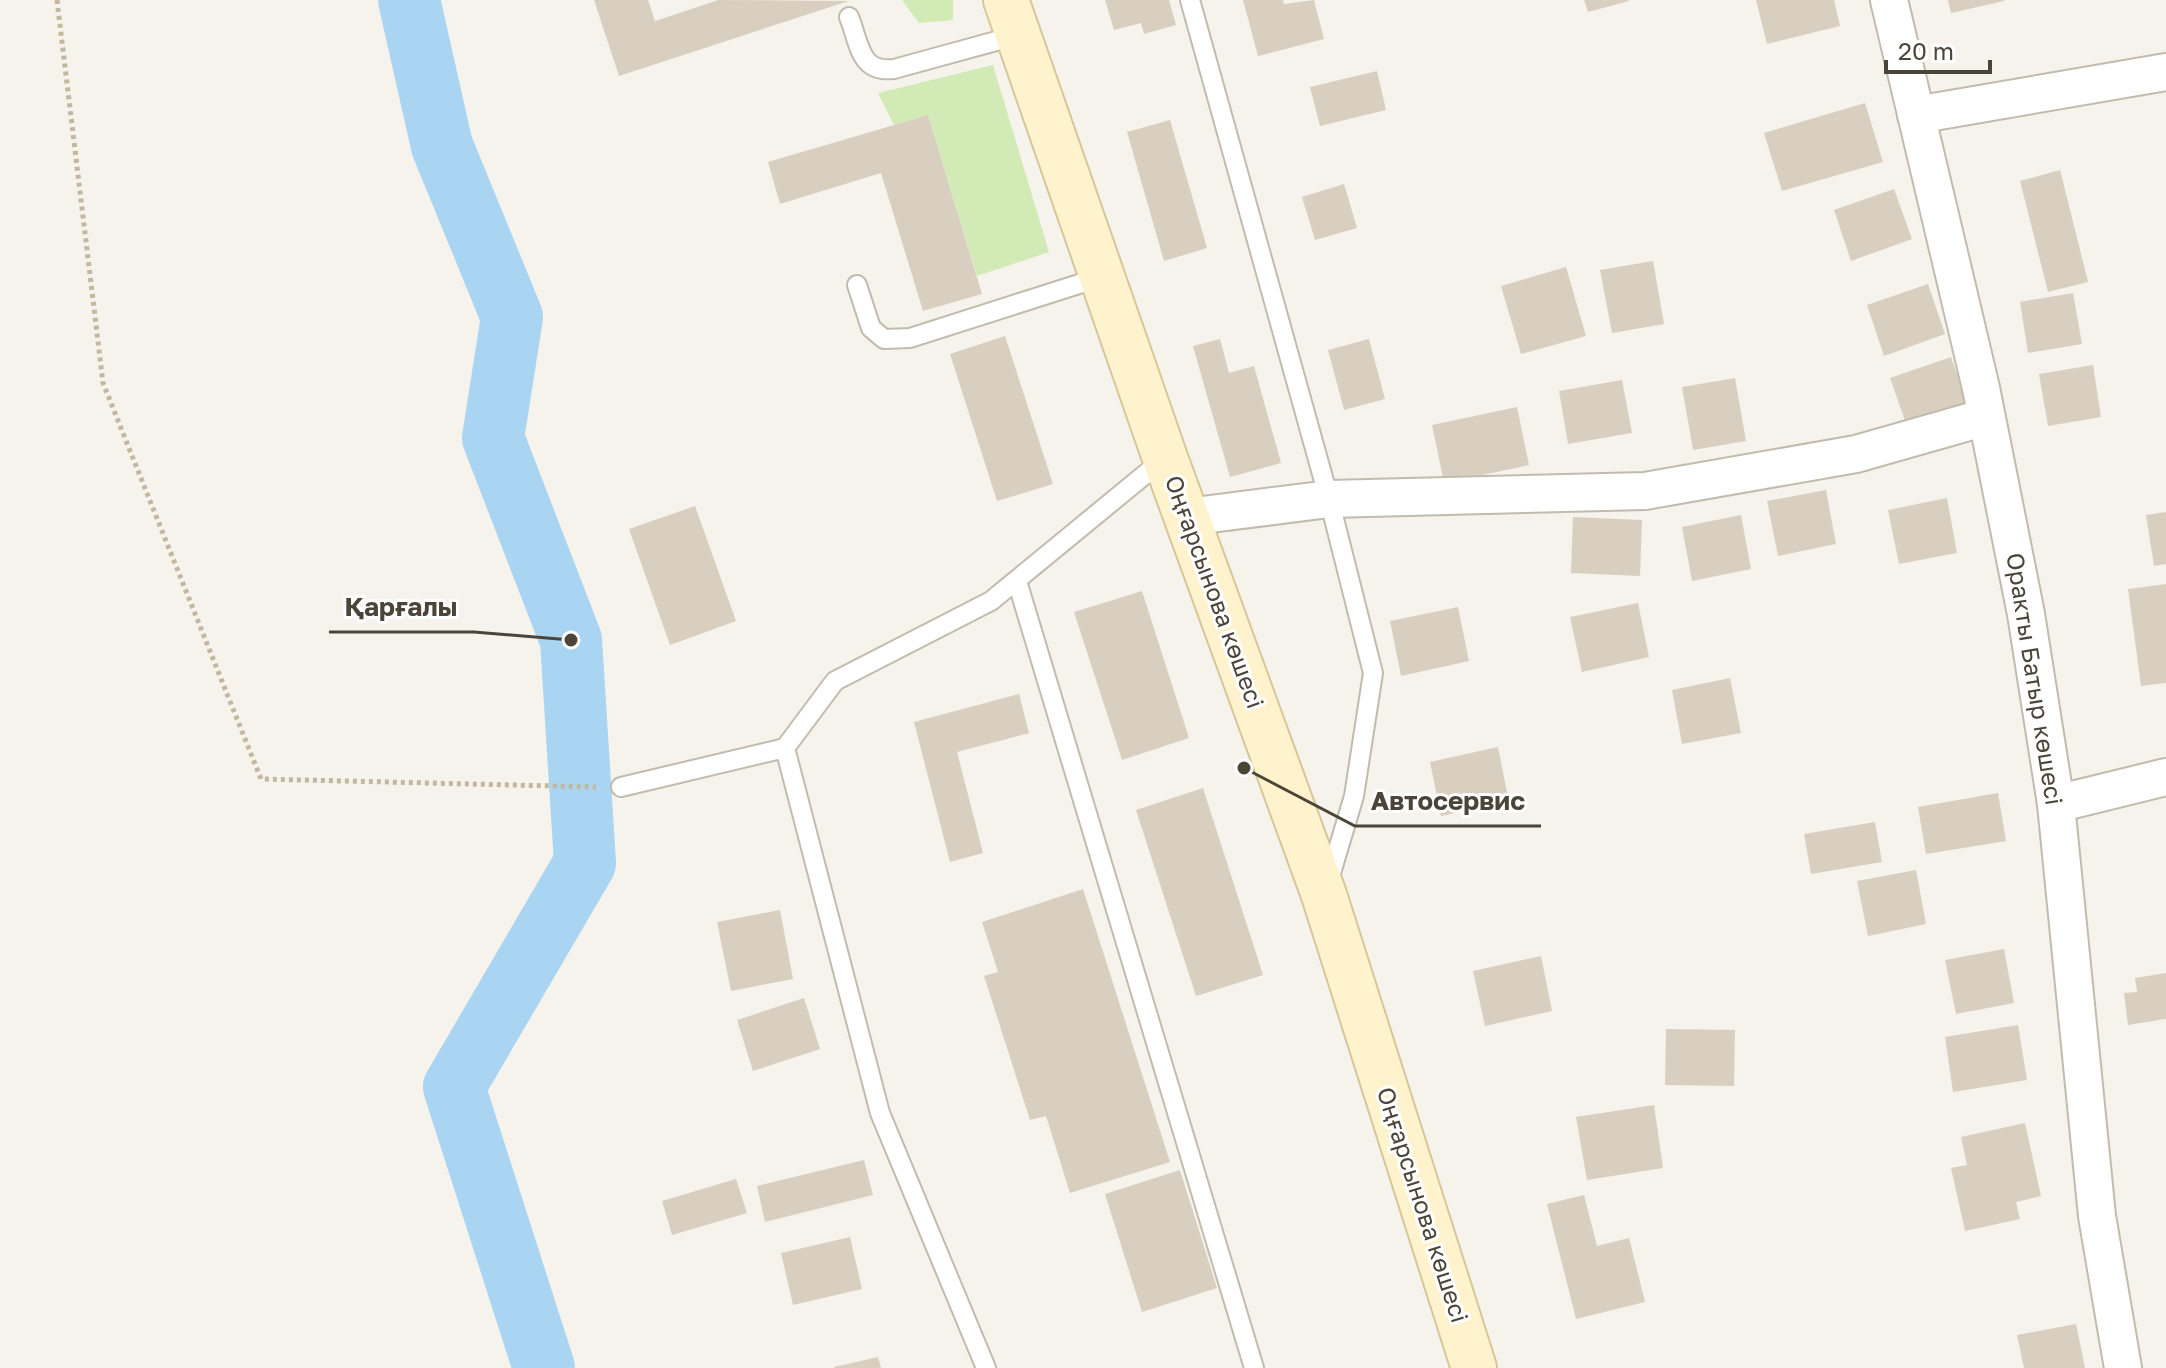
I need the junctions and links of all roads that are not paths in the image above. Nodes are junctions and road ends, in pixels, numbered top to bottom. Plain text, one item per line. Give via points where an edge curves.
1 (1190, 0) edge
2 (1889, 0) edge
3 (849, 17) dead end
4 (1012, 18) edge
5 (2166, 72) edge
6 (1916, 115) junction
7 (1101, 277) junction
8 (857, 285) dead end
9 (1986, 417) junction
10 (1165, 458) junction
11 (1329, 499) junction
12 (1187, 517) junction
13 (1017, 581) junction
14 (785, 748) junction
15 (2166, 777) edge
16 (621, 787) road end
17 (2056, 804) junction
18 (1324, 895) junction
19 (986, 1368) edge
20 (1254, 1368) edge
21 (1474, 1368) edge
22 (2123, 1368) edge

1 - 11 lane
2 - 6 street, Оракты Батыр көшесі
3 - 4 lane via 868,65 878,71 894,69
4 - 7 main road, Оңғарсынова көшесі
5 - 6 street
6 - 9 street, Оракты Батыр көшесі
7 - 8 lane via 910,338 884,339 871,328
7 - 10 main road, Оңғарсынова көшесі
9 - 11 street via 1856,454 1645,491
9 - 17 street, Оракты Батыр көшесі via 2026,614
10 - 12 main road, Оңғарсынова көшесі
10 - 13 lane
11 - 12 street
11 - 18 lane via 1373,673 1354,796
12 - 18 main road, Оңғарсынова көшесі
13 - 14 lane via 991,601 835,681
13 - 20 lane
14 - 16 lane
14 - 19 lane via 880,1113
15 - 17 street
17 - 22 street, Оракты Батыр көшесі via 2097,1216
18 - 21 main road, Оңғарсынова көшесі

